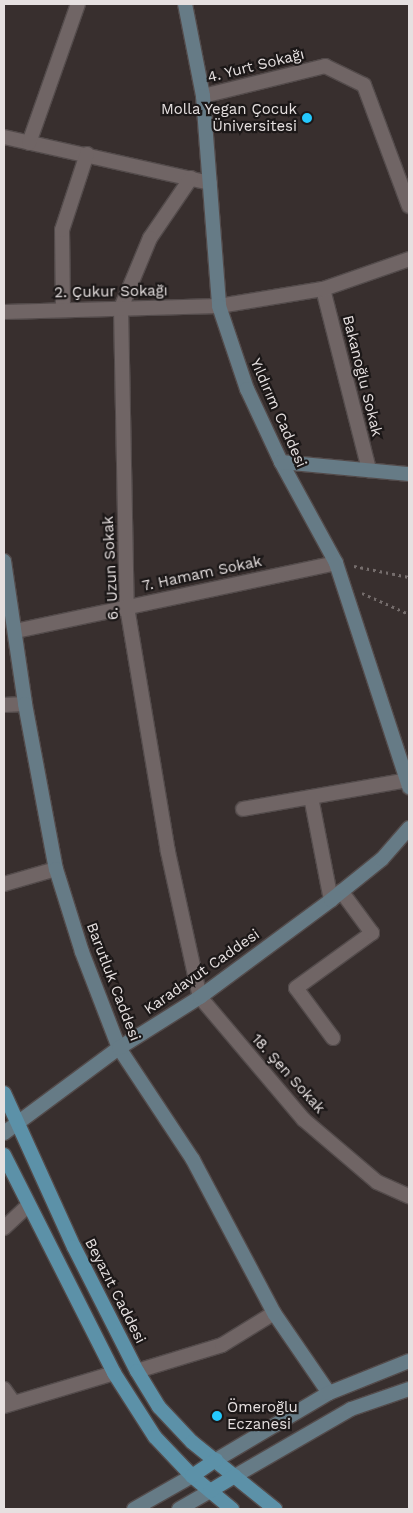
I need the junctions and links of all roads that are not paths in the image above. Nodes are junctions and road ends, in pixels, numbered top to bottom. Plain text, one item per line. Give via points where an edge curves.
1 (78, 4) edge
2 (185, 4) edge
3 (202, 96) junction
4 (4, 137) edge
5 (29, 143) junction
6 (87, 154) junction
7 (191, 178) junction
8 (210, 183) junction
9 (409, 206) edge
10 (409, 259) edge
11 (323, 290) junction
12 (219, 306) junction
13 (120, 308) junction
14 (63, 309) junction
15 (4, 312) edge
16 (280, 462) junction
17 (369, 470) junction
18 (409, 474) edge
19 (4, 561) edge
20 (336, 563) junction
21 (127, 607) junction
22 (16, 631) junction
23 (25, 704) junction
24 (4, 705) edge
25 (408, 784) edge
26 (311, 797) junction
27 (243, 809) dead end
28 (409, 828) edge
29 (56, 869) junction
30 (4, 884) edge
31 (336, 896) junction
32 (200, 997) junction
33 (333, 1038) dead end
34 (119, 1048) junction
35 (4, 1093) edge
36 (18, 1122) junction
37 (4, 1133) edge
38 (4, 1155) edge
39 (409, 1196) edge
40 (28, 1206) junction
41 (4, 1228) edge
42 (274, 1313) junction
43 (409, 1361) edge
44 (137, 1370) junction
45 (114, 1373) junction
46 (4, 1389) edge
47 (409, 1389) edge
48 (329, 1393) junction
49 (8, 1404) edge
50 (216, 1460) junction
51 (192, 1476) junction
52 (235, 1476) junction
53 (217, 1500) edge
54 (134, 1509) edge
55 (179, 1509) edge
56 (232, 1509) edge
57 (274, 1509) edge

1 - 5 street
2 - 3 main road, Yıldırım Caddesi
3 - 8 main road, Yıldırım Caddesi
3 - 9 street, 4. Yurt Sokağı via 325,66 364,86
4 - 5 street
5 - 6 street
6 - 7 street
6 - 14 street via 62,230
7 - 8 street
7 - 13 street, 6. Uzun Sokak via 150,238
8 - 12 main road, Yıldırım Caddesi
10 - 11 street, 2. Çukur Sokağı
11 - 12 street, 2. Çukur Sokağı
11 - 17 street, Bakanoğlu Sokak
12 - 13 street, 2. Çukur Sokağı
12 - 16 main road, Yıldırım Caddesi via 247,390
13 - 14 street, 2. Çukur Sokağı
13 - 21 street, 6. Uzun Sokak
14 - 15 street, 2. Çukur Sokağı
16 - 17 main road
16 - 20 main road, Yıldırım Caddesi
17 - 18 main road
19 - 22 main road, Barutluk Caddesi
20 - 21 street, 7. Hamam Sokak
20 - 25 main road, Yıldırım Caddesi
21 - 22 street, 7. Hamam Sokak
21 - 32 street, 6. Uzun Sokak via 168,852
22 - 23 main road, Barutluk Caddesi
23 - 24 street
23 - 29 main road, Barutluk Caddesi
25 - 26 street
26 - 27 street
26 - 31 street
28 - 31 main road, Karadavut Caddesi via 382,859
29 - 30 street
29 - 34 main road, Barutluk Caddesi via 82,952
31 - 32 main road, Karadavut Caddesi
31 - 33 street via 372,933 296,988
32 - 34 main road, Karadavut Caddesi
32 - 39 street, 18. Şen Sokak via 303,1119 378,1182
34 - 36 main road, Karadavut Caddesi
34 - 42 main road, Barutluk Caddesi via 193,1160
35 - 36 main road, Beyazıt Caddesi
36 - 37 main road, Karadavut Caddesi
36 - 44 main road, Beyazıt Caddesi via 74,1247
38 - 40 main road
40 - 41 street
40 - 45 main road
42 - 44 street via 222,1345
42 - 48 main road, Barutluk Caddesi
43 - 48 main road
44 - 50 main road, Beyazıt Caddesi via 159,1406 192,1442
45 - 49 street
45 - 51 main road via 155,1437
46 - 49 street
47 - 52 main road via 352,1409
48 - 50 main road
50 - 51 main road
50 - 52 main road, Beyazıt Caddesi
51 - 53 main road
51 - 54 main road
52 - 53 main road
52 - 57 main road, Beyazıt Caddesi
53 - 55 main road
53 - 56 main road

